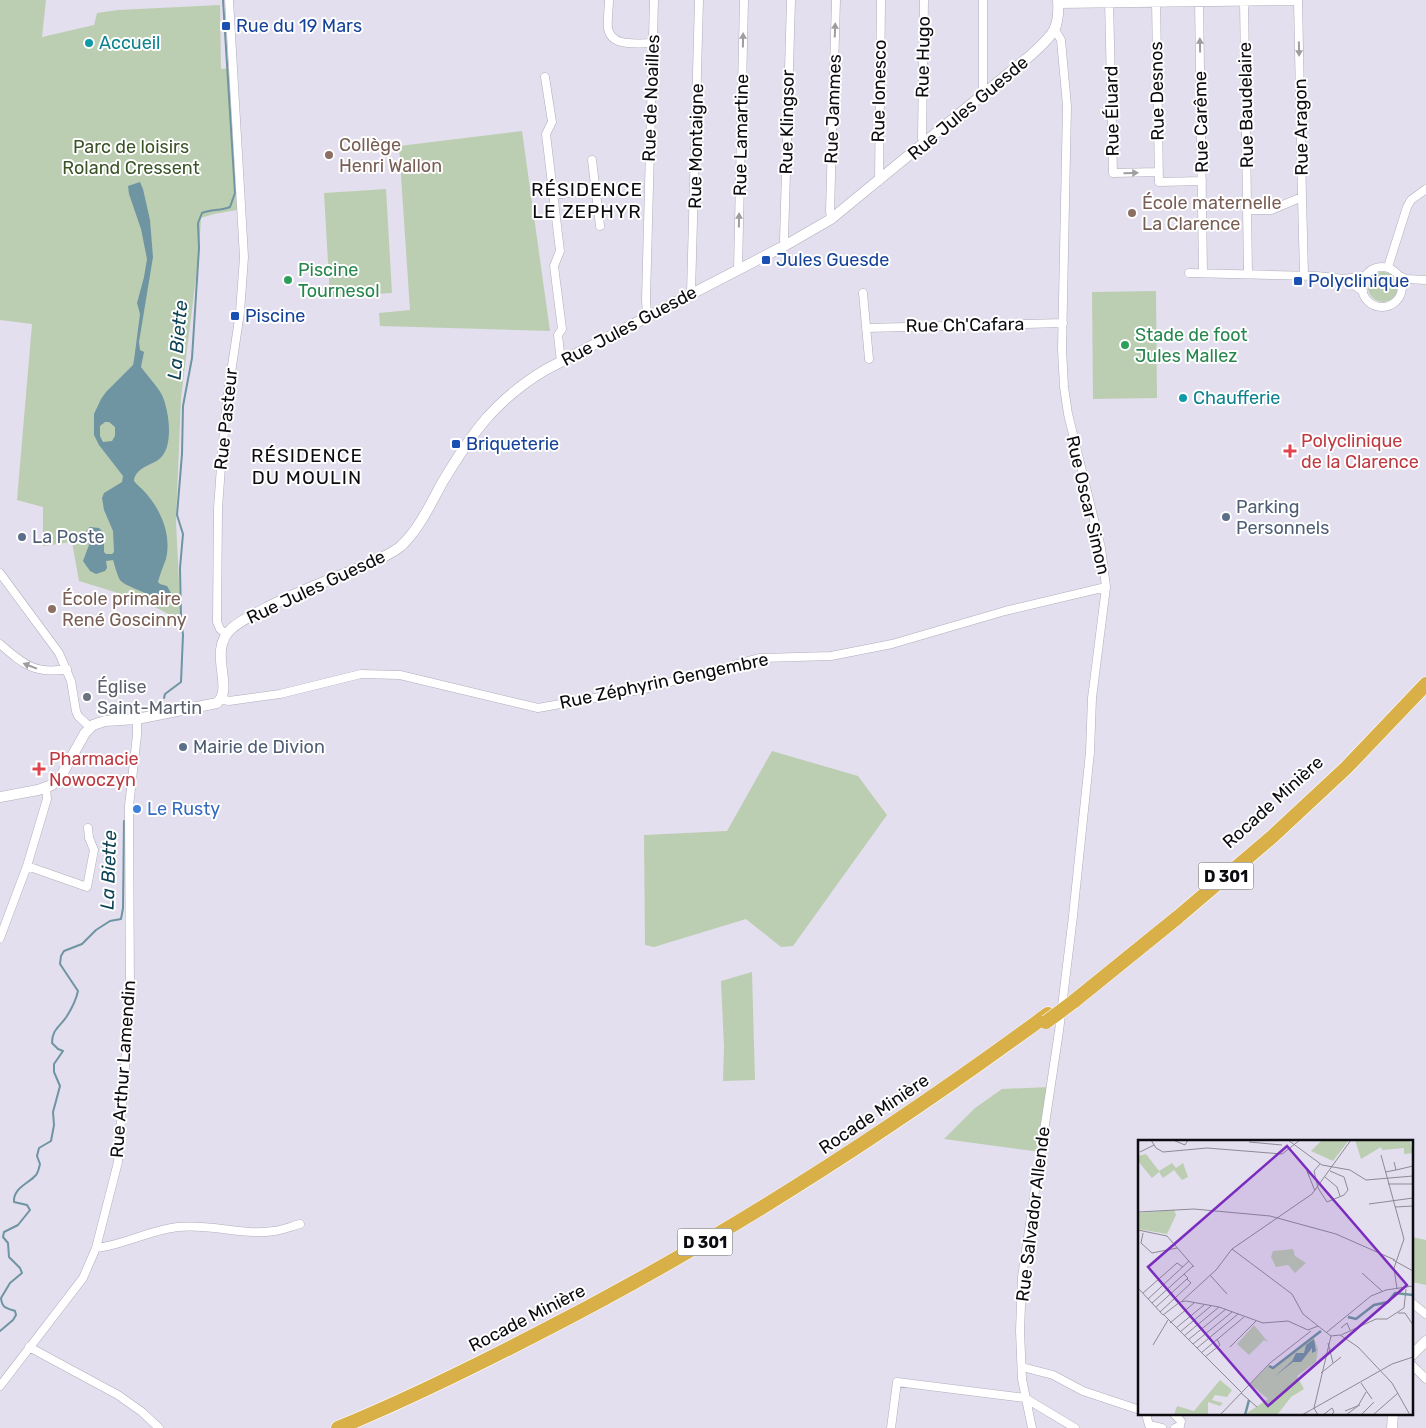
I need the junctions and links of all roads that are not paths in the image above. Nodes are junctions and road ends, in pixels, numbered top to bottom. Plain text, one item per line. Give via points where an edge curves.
1 (229, 0) edge
2 (609, 0) edge
3 (654, 0) edge
4 (700, 0) edge
5 (744, 0) edge
6 (791, 0) edge
7 (836, 0) edge
8 (881, 0) edge
9 (924, 0) edge
10 (983, 0) edge
11 (1244, 0) edge
12 (1298, 0) edge
13 (1156, 1) edge
14 (1199, 1) edge
15 (1058, 2) edge
16 (1109, 2) edge
17 (1055, 30) junction
18 (653, 43) junction
19 (545, 77) dead end
20 (983, 94) junction
21 (924, 144) junction
22 (592, 160) dead end
23 (1158, 172) junction
24 (879, 181) junction
25 (1202, 181) junction
26 (1426, 189) edge
27 (595, 190) junction
28 (553, 196) junction
29 (1302, 197) junction
30 (1247, 210) junction
31 (832, 219) junction
32 (600, 226) dead end
33 (786, 244) junction
34 (1388, 267) junction
35 (738, 269) junction
36 (1189, 273) dead end
37 (1203, 273) junction
38 (1248, 274) junction
39 (1304, 275) junction
40 (1365, 276) junction
41 (1400, 276) junction
42 (1344, 279) junction
43 (1425, 280) edge
44 (1363, 291) junction
45 (1402, 292) junction
46 (691, 293) junction
47 (863, 293) dead end
48 (647, 316) junction
49 (1063, 323) junction
50 (866, 328) junction
51 (869, 359) dead end
52 (561, 362) junction
53 (0, 573) edge
54 (1106, 587) junction
55 (226, 634) junction
56 (0, 644) edge
57 (67, 669) junction
58 (1426, 684) edge
59 (221, 699) junction
60 (137, 719) junction
61 (90, 727) junction
62 (46, 788) junction
63 (0, 797) edge
64 (88, 828) dead end
65 (27, 866) junction
66 (0, 938) edge
67 (1047, 1018) junction
68 (1059, 1031) joint
69 (300, 1224) dead end
70 (96, 1248) junction
71 (1414, 1305) edge
72 (1426, 1314) edge
73 (1426, 1341) edge
74 (29, 1347) junction
75 (1414, 1353) edge
76 (1022, 1367) junction
77 (1414, 1367) edge
78 (1426, 1379) edge
79 (0, 1386) edge
80 (1025, 1398) junction
81 (1138, 1409) edge
82 (1147, 1416) edge
83 (1176, 1416) edge
84 (1071, 1427) edge
85 (159, 1428) edge
86 (338, 1428) edge
87 (355, 1428) edge
88 (891, 1428) edge
89 (1032, 1428) edge
90 (1162, 1428) edge
91 (1175, 1428) edge

1 - 55 street, Rue Pasteur via 244,257 218,508 217,622
2 - 18 street via 608,28 616,40 621,43
3 - 18 street, Rue de Noailles
4 - 46 street, Rue Montaigne
35 -> 5 street, Rue Lamartine
6 - 33 street, Rue Klingsor
31 -> 7 street, Rue Jammes
8 - 24 street, Rue Ionesco
9 - 21 street, Rue Hugo
10 - 20 street
11 - 12 street
11 - 14 street
11 - 30 street, Rue Baudelaire
12 -> 29 street, Rue Aragon
13 - 14 street
13 - 16 street
13 - 23 street, Rue Desnos
25 -> 14 street, Rue Carême
15 - 16 street
15 - 17 main road
16 -> 23 street, Rue Éluard via 1112,173
17 - 20 main road, Rue Jules Guesde via 1031,55
17 - 49 street, Rue Oscar Simon via 1062,40 1067,106
18 - 48 street, Rue de Noailles
19 - 28 street via 552,122 546,134
20 - 21 main road, Rue Jules Guesde
21 - 24 main road, Rue Jules Guesde
22 - 27 street
23 - 25 street, Rue Desnos via 1159,182
24 - 31 main road, Rue Jules Guesde
25 - 37 street, Rue Carême
26 - 34 street via 1406,207
27 - 28 street
27 - 32 street
28 - 52 street via 560,251 554,266 562,329 558,335
29 - 30 street, Rue Aragon via 1271,210
29 - 39 street
30 - 38 street, Rue Baudelaire
31 - 33 main road, Rue Jules Guesde
33 - 35 main road, Rue Jules Guesde
34 - 40 street via 1375,268
34 - 41 street
35 - 46 main road, Rue Jules Guesde
36 - 37 street
37 - 38 street
38 - 39 street
39 - 42 street
40 - 42 street
40 - 44 street
41 - 43 street
41 - 45 street
42 - 44 street
43 - 45 street
44 - 45 street via 1369,301 1384,306 1395,302
46 - 48 main road, Rue Jules Guesde
47 - 50 street
48 - 52 main road, Rue Jules Guesde
49 - 50 street, Rue Ch'Cafara
49 - 54 street, Rue Oscar Simon via 1063,374 1068,414 1101,548
50 - 51 street
52 - 55 main road, Rue Jules Guesde via 514,390 487,416 467,442 421,521 399,548 276,603 243,620
53 - 57 street via 59,652
54 - 59 street, Rue Zéphyrin Gengembre via 1005,611 892,644 831,656 759,658 645,689 538,708 400,675 360,674 280,694 229,701
54 - 68 street, Rue Oscar Simon
55 - 59 main road via 221,648 224,686
57 -> 56 street via 56,671 28,666
57 - 61 street via 76,711
58 - 67 highway, Rocade Minière / D 301 via 1370,741 1249,850
59 - 60 main road
60 - 61 main road via 105,721
60 - 70 street, Rue Arthur Lamendin via 129,806 130,998 121,1124 118,1162
61 - 62 main road via 57,781
62 - 63 main road
62 - 65 street via 46,800
64 - 65 street via 94,850 87,887
65 - 66 street
67 - 86 highway, Rocade Minière / D 301 via 845,1156 699,1246 488,1360
67 - 87 highway, Rocade Minière / D 301 via 922,1113 726,1238 539,1341
68 - 76 street, Rue Salvador Allende via 1023,1269
69 - 70 street via 274,1231 177,1227
70 - 74 street, Rue Arthur Lamendin via 83,1278
71 - 72 street
73 - 75 main road
74 - 79 street, Rue Arthur Lamendin
74 - 85 street via 118,1395
76 - 80 street, Rue Salvador Allende
76 - 81 street via 1053,1374 1083,1391
77 - 78 street
80 - 84 street
80 - 88 street via 897,1382
80 - 89 street, Rue Salvador Allende
82 - 90 street via 1149,1425
83 - 91 street via 1181,1421

